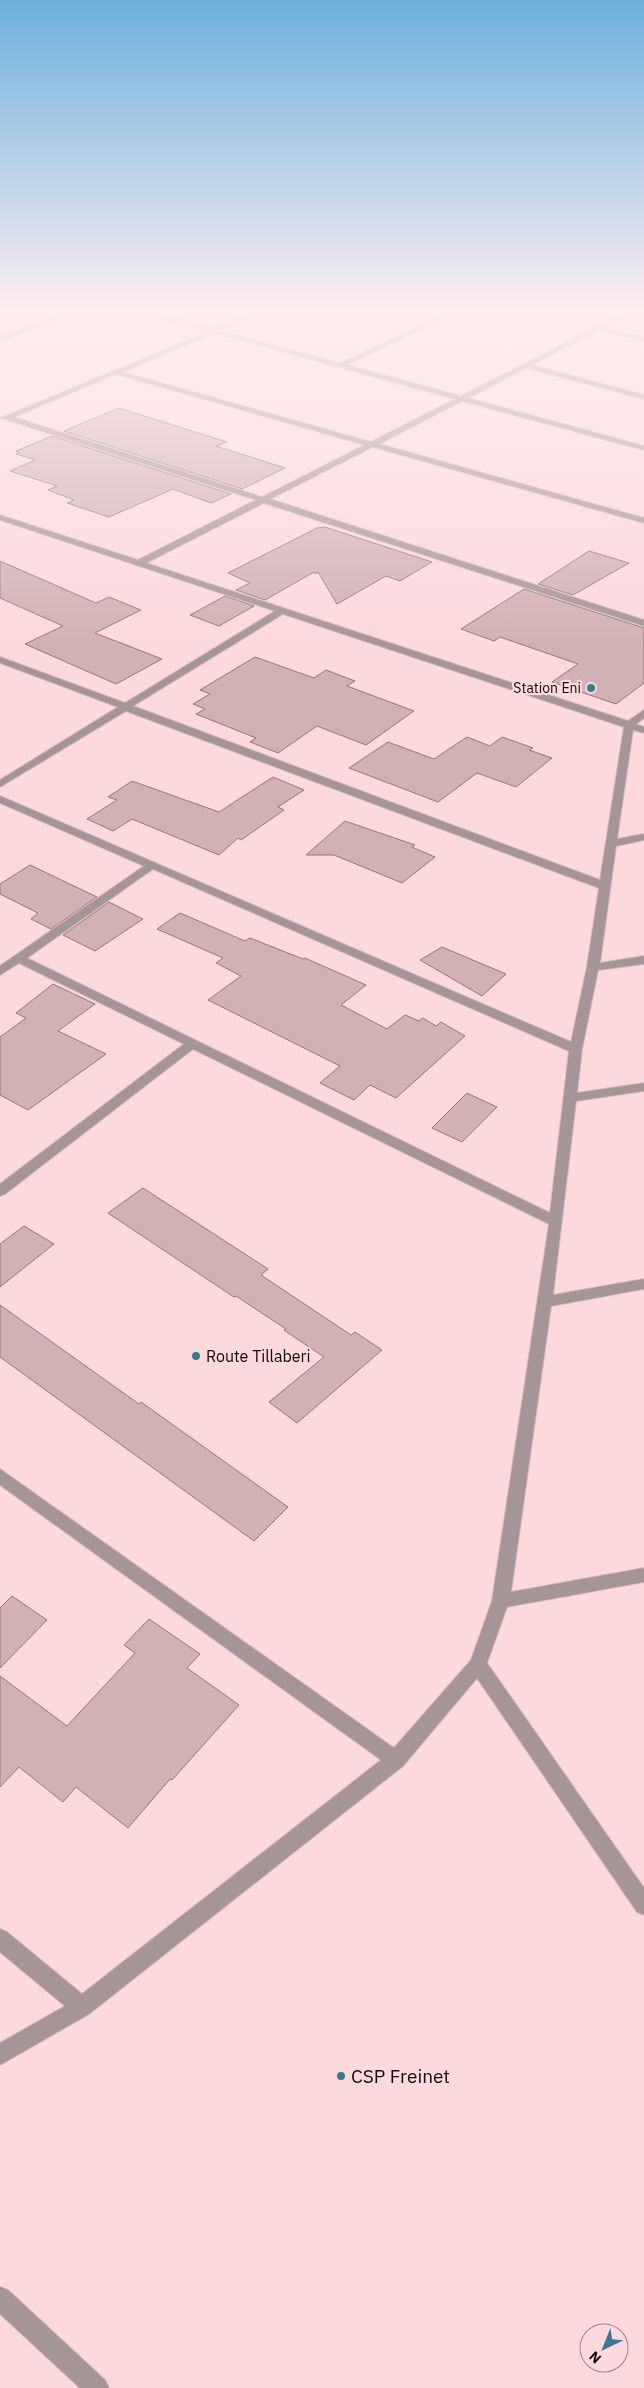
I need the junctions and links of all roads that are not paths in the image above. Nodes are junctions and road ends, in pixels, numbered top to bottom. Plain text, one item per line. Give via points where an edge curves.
1 (15, 421) edge
2 (291, 421) edge
3 (416, 421) edge
4 (545, 421) edge
5 (371, 444) junction
6 (644, 448) edge
7 (263, 500) junction
8 (0, 517) edge
9 (644, 521) edge
10 (139, 563) junction
11 (283, 610) junction
12 (644, 623) edge
13 (0, 660) edge
14 (126, 707) junction
15 (644, 713) edge
16 (628, 725) junction
17 (644, 730) edge
18 (0, 784) edge
19 (0, 799) edge
20 (644, 837) edge
21 (611, 844) junction
22 (152, 865) junction
23 (605, 886) junction
24 (18, 958) junction
25 (644, 960) edge
26 (593, 967) junction
27 (0, 971) edge
28 (192, 1044) junction
29 (576, 1049) junction
30 (644, 1087) edge
31 (570, 1098) junction
32 (0, 1191) edge
33 (556, 1222) junction
34 (644, 1284) edge
35 (545, 1302) junction
36 (0, 1476) edge
37 (644, 1575) edge
38 (501, 1602) junction
39 (478, 1664) junction
40 (396, 1760) junction
41 (644, 1906) edge
42 (0, 1939) edge
43 (82, 2007) junction
44 (0, 2055) edge
45 (0, 2298) edge
46 (97, 2388) edge

1 - 7 street
2 - 5 street
3 - 5 street
4 - 6 street
5 - 7 street
5 - 9 street
7 - 10 street
7 - 12 street
8 - 10 street
10 - 11 street
11 - 14 street
11 - 16 street
13 - 14 street
14 - 18 street
14 - 23 street
15 - 16 street
16 - 17 street
16 - 21 street
19 - 22 street
20 - 21 street
21 - 23 street
22 - 24 street
22 - 29 street
23 - 26 street
24 - 27 street
24 - 28 street
25 - 26 street
26 - 29 street
28 - 32 street
28 - 33 street
29 - 31 street
30 - 31 street
31 - 33 street
33 - 35 street
34 - 35 street
35 - 38 street
36 - 40 street
37 - 38 street
38 - 39 street
39 - 40 street
39 - 41 street
40 - 43 street
42 - 43 street
43 - 44 street
45 - 46 street

